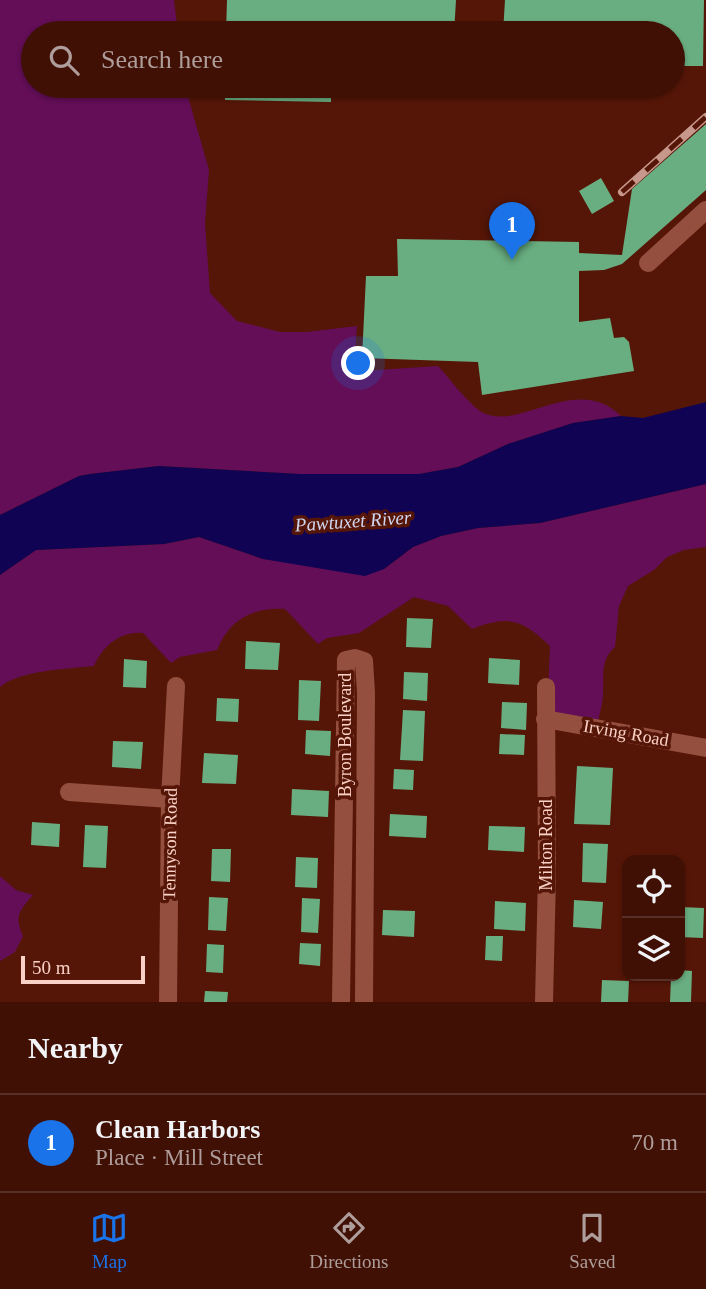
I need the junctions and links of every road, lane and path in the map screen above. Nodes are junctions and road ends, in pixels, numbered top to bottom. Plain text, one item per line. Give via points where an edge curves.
1 (706, 210) edge
2 (648, 263) dead end
3 (176, 686) dead end
4 (546, 687) dead end
5 (545, 719) junction
6 (706, 748) edge
7 (69, 792) dead end
8 (170, 799) junction
9 (342, 977) junction
10 (364, 978) junction
11 (168, 1002) edge
12 (341, 1002) edge
13 (364, 1002) edge
14 (544, 1002) edge

1 - 2 street
3 - 8 street, Tennyson Road
4 - 5 street, Milton Road
5 - 6 street, Irving Road
5 - 14 street, Milton Road
7 - 8 street
8 - 11 street, Tennyson Road
9 - 10 street
9 - 10 street, Byron Boulevard via 345,660 355,658 364,661 366,693
9 - 12 street, Byron Boulevard
10 - 13 street, Byron Boulevard

